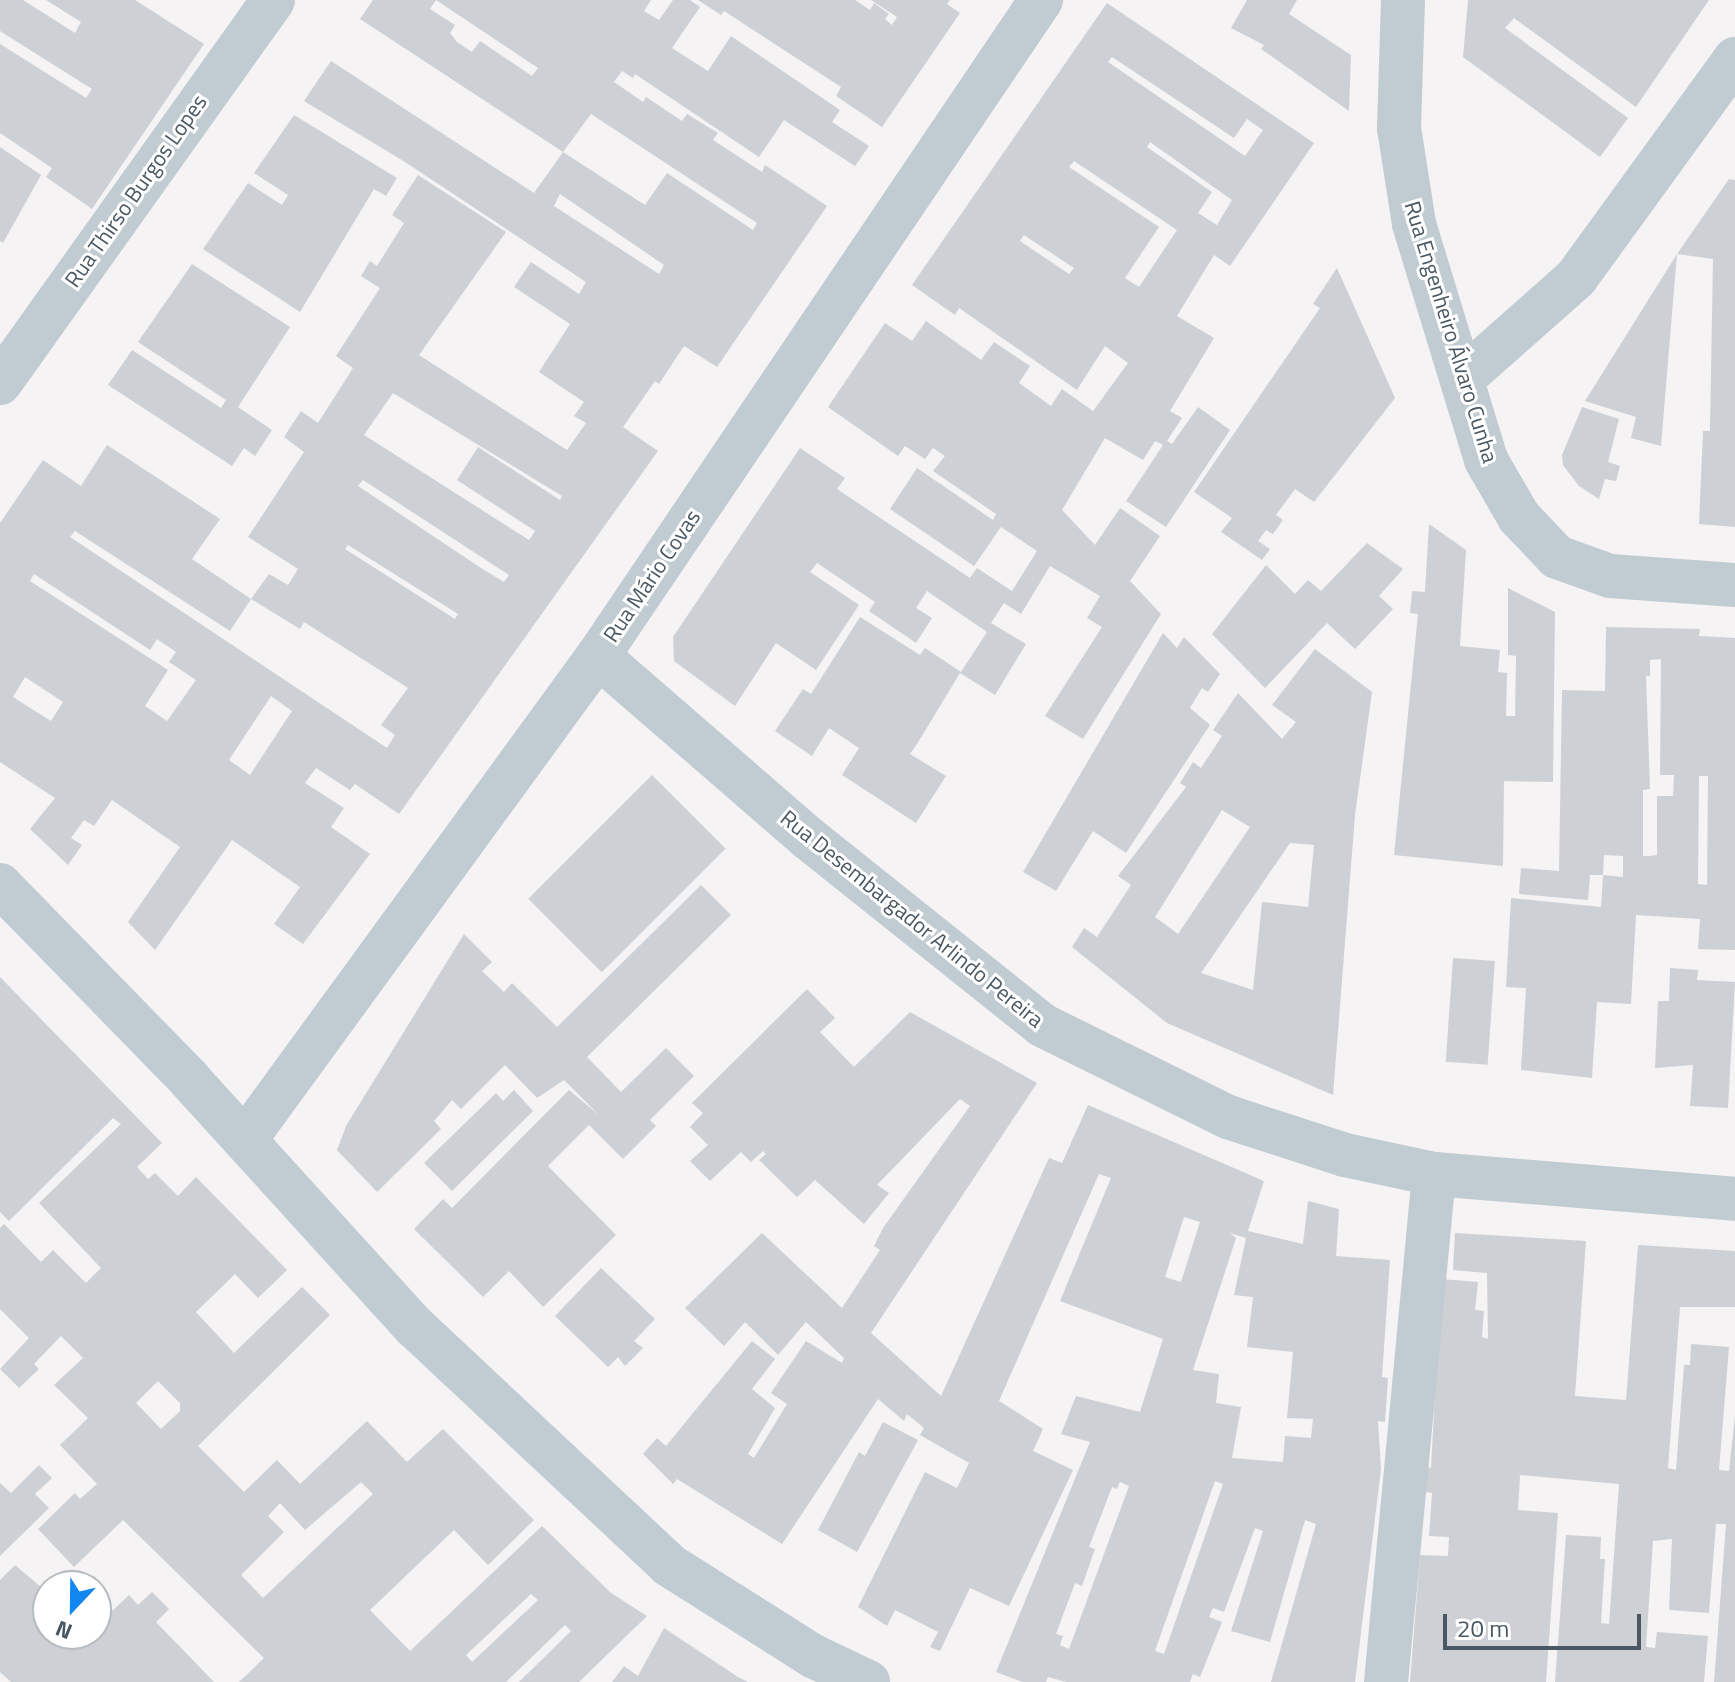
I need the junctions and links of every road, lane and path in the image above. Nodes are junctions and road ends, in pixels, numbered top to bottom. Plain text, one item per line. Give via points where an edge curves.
1 (273, 0) edge
2 (1041, 0) edge
3 (1403, 0) edge
4 (1735, 59) edge
5 (1463, 378) junction
6 (0, 383) edge
7 (1735, 585) edge
8 (598, 656) junction
9 (0, 885) edge
10 (245, 1140) junction
11 (1434, 1174) junction
12 (1735, 1199) edge
13 (868, 1682) edge
14 (1386, 1682) edge

1 - 6 street, Rua Thirso Burgos Lopes
2 - 8 street, Rua Mário Covas
3 - 5 street, Rua Engenheiro Álvaro Cunha via 1399,128 1414,224
4 - 5 street via 1576,278
5 - 7 street, Rua Engenheiro Álvaro Cunha via 1486,460 1519,517 1557,557 1610,576
8 - 10 street, Rua Mário Covas
8 - 11 street, Rua Desembargador Arlindo Pereira via 808,838 1042,1025 1228,1117 1345,1155
9 - 10 street
10 - 13 street via 415,1327 669,1565 813,1656
11 - 12 street, Rua Desembargador Arlindo Pereira
11 - 14 street

